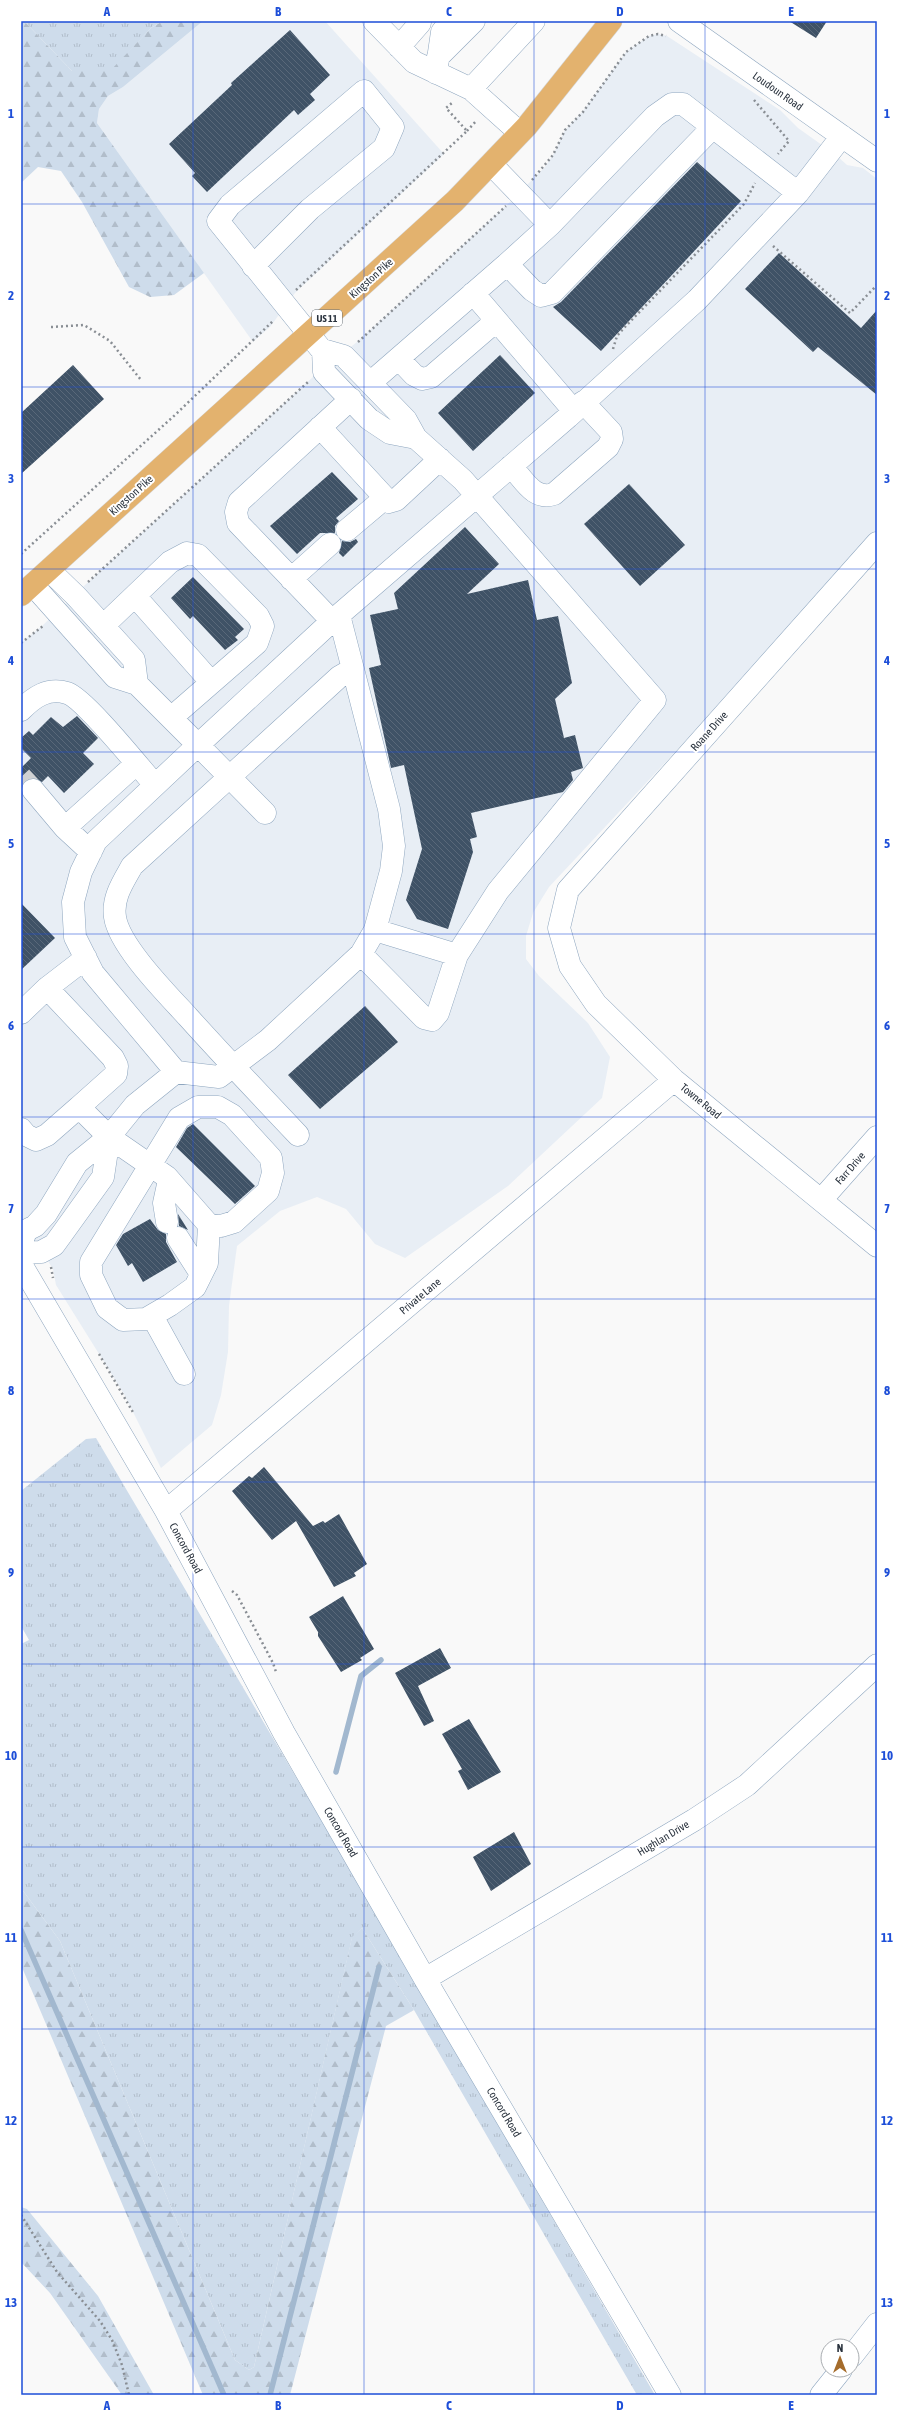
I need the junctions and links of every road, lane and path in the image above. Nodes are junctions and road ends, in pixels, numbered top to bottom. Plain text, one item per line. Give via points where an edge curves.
1 (451, 21) edge
2 (474, 21) edge
3 (534, 21) edge
4 (611, 21) edge
5 (381, 24) edge
6 (420, 24) dead end
7 (673, 28) edge
8 (399, 47) junction
9 (437, 65) junction
10 (471, 89) junction
11 (752, 98) dead end
12 (477, 120) dead end
13 (712, 128) junction
14 (467, 131) junction
15 (520, 133) junction
16 (842, 136) junction
17 (877, 161) edge
18 (491, 164) junction
19 (766, 169) junction
20 (519, 193) junction
21 (798, 193) junction
22 (550, 225) junction
23 (770, 243) dead end
24 (507, 264) junction
25 (253, 266) junction
26 (877, 285) edge
27 (473, 293) junction
28 (285, 305) junction
29 (496, 321) junction
30 (51, 327) dead end
31 (316, 342) junction
32 (613, 350) dead end
33 (344, 356) junction
34 (399, 359) junction
35 (324, 372) junction
36 (141, 380) dead end
37 (370, 383) junction
38 (351, 400) junction
39 (578, 407) junction
40 (320, 427) junction
41 (416, 438) junction
42 (440, 459) junction
43 (511, 466) junction
44 (477, 496) junction
45 (385, 498) junction
46 (347, 530) dead end
47 (877, 543) edge
48 (330, 544) dead end
49 (21, 554) edge
50 (49, 570) junction
51 (291, 579) junction
52 (27, 590) edge
53 (74, 596) junction
54 (135, 596) junction
55 (57, 611) junction
56 (336, 618) junction
57 (103, 626) junction
58 (21, 642) edge
59 (257, 643) junction
60 (353, 669) junction
61 (278, 671) junction
62 (211, 682) junction
63 (137, 684) junction
64 (21, 710) edge
65 (171, 718) junction
66 (198, 745) junction
67 (136, 764) junction
68 (229, 777) junction
69 (155, 785) junction
70 (33, 790) tunnel mouth
71 (264, 813) dead end
72 (65, 828) junction
73 (91, 852) junction
74 (559, 928) joint
75 (375, 930) junction
76 (361, 954) junction
77 (457, 955) junction
78 (86, 958) junction
79 (47, 988) junction
80 (21, 1012) edge
81 (232, 1067) junction
82 (176, 1072) junction
83 (674, 1080) junction
84 (79, 1107) junction
85 (21, 1129) edge
86 (298, 1135) dead end
87 (109, 1137) junction
88 (877, 1137) edge
89 (151, 1166) junction
90 (168, 1180) junction
91 (822, 1199) junction
92 (209, 1225) junction
93 (21, 1242) edge
94 (877, 1246) edge
95 (21, 1253) edge
96 (21, 1264) edge
97 (201, 1274) junction
98 (152, 1316) junction
99 (184, 1374) dead end
100 (166, 1512) junction
101 (877, 1666) edge
102 (426, 1979) junction
103 (21, 2215) edge
104 (877, 2324) edge
105 (860, 2346) edge
106 (835, 2378) edge
107 (129, 2395) edge
108 (670, 2395) edge
109 (821, 2395) edge

1 - 9 street via 442,32
2 - 9 street
3 - 10 street
4 - 15 main road, Kingston Pike / US 11
5 - 8 street
6 - 8 street
7 - 16 street, Loudoun Road
7 - 20 path via 649,36 626,52 583,112 566,130 544,167
8 - 9 street via 414,62
9 - 10 street
10 - 14 path via 446,108
10 - 15 street
11 - 19 path via 789,140
12 - 14 path
13 - 19 street
13 - 22 street via 683,104 672,104 655,116
13 - 24 street via 552,293 541,296
14 - 28 path via 296,290
15 - 18 main road, Kingston Pike / US 11
16 - 17 street, Loudoun Road
16 - 21 street
18 - 20 street
18 - 31 main road, Kingston Pike / US 11
19 - 21 street
19 - 32 path via 750,188 744,204 623,328 617,336
20 - 22 street
20 - 33 path
21 - 39 street via 697,300
22 - 24 street
23 - 26 path via 850,313
24 - 27 street
25 - 25 street via 218,221 230,205 364,91 393,127 384,148 310,209
25 - 28 street
27 - 29 street
27 - 34 street
28 - 31 street
28 - 49 path via 270,326
29 - 34 street via 431,377 422,379
29 - 39 street
30 - 36 path via 84,325 110,341
31 - 33 street
31 - 35 street
31 - 50 main road, Kingston Pike / US 11
33 - 37 street
34 - 37 street
35 - 38 street
35 - 53 path via 313,377
37 - 41 street via 406,420
38 - 40 street
38 - 41 street via 369,419 390,434
39 - 43 street
39 - 43 street via 611,432 612,439 608,447 554,494 545,497 538,496
40 - 45 street
40 - 51 street via 238,502 236,512 238,523
41 - 42 street
42 - 44 street via 464,480
42 - 45 street via 396,500 389,502
43 - 44 street
44 - 56 street
44 - 77 street via 655,700 498,891
45 - 46 street
47 - 74 street, Roane Drive via 568,890
48 - 51 street
50 - 52 main road, Kingston Pike / US 11
50 - 53 street
51 - 56 street
52 - 55 street
53 - 57 street
54 - 57 street
54 - 59 street via 170,562 187,554 198,555 258,616 263,626
54 - 62 street
55 - 58 path
55 - 63 street via 115,677
56 - 60 street
56 - 61 street
57 - 63 street via 134,660
59 - 61 street
59 - 62 street
60 - 68 street via 339,677
60 - 75 street via 389,810 394,846 391,871
61 - 66 street
62 - 65 street
63 - 65 street
64 - 67 street via 32,699 50,691 68,693 84,705
65 - 66 street
66 - 68 street
66 - 69 street
67 - 69 street
67 - 72 street
68 - 71 street
68 - 81 street via 132,866 116,895 115,917 125,941 159,985
69 - 73 street via 96,841
70 - 72 street
72 - 73 street
73 - 78 street via 81,872 73,902 75,937
74 - 83 street, Towne Road via 570,966 596,1004
75 - 76 street
75 - 77 street
76 - 77 street via 424,1018 432,1020 438,1012
76 - 81 street via 268,1040
78 - 79 street
78 - 82 street via 92,973
79 - 80 street
79 - 84 street via 114,1058 117,1066 116,1074
81 - 82 street via 219,1077
81 - 86 street
82 - 87 street via 135,1105
83 - 91 street, Towne Road
83 - 100 street, Private Lane
84 - 85 street via 47,1136 36,1140
84 - 87 street
87 - 89 street
87 - 93 street via 77,1163 46,1214 35,1226 27,1230
87 - 95 street via 103,1177 54,1245 41,1252
88 - 91 street, Farr Drive
89 - 90 street
89 - 92 street via 179,1118 198,1106 218,1107 232,1115 271,1158 273,1173 268,1191 234,1222 220,1226
89 - 98 street via 91,1262 91,1275 107,1308 123,1320 146,1319
90 - 92 street
90 - 97 street via 164,1204 172,1230
91 - 94 street, Towne Road
92 - 97 street via 207,1263
96 - 100 street, Concord Road
97 - 98 street via 195,1286
98 - 99 street
100 - 102 street, Concord Road via 284,1733
101 - 102 street, Hughlan Drive via 747,1785 694,1820
102 - 108 street, Concord Road
103 - 107 path via 57,2272 100,2321 112,2340 122,2365
104 - 105 street
106 - 109 street

